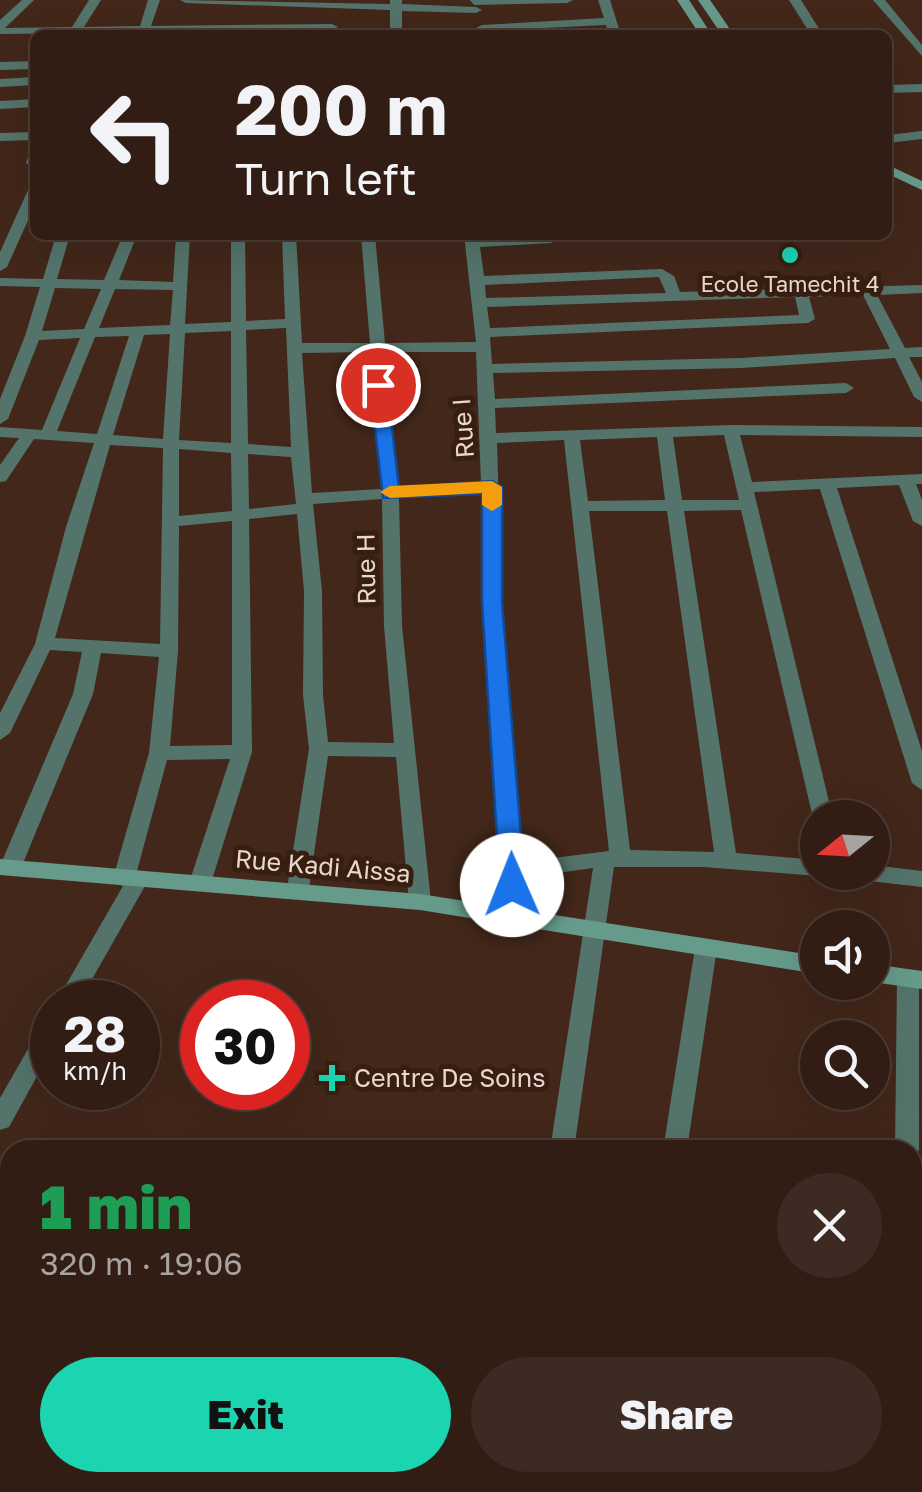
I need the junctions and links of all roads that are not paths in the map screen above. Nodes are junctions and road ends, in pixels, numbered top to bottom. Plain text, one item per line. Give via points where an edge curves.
1 (28, 0) edge
2 (95, 0) edge
3 (154, 0) edge
4 (186, 0) edge
5 (206, 0) edge
6 (567, 0) edge
7 (604, 0) edge
8 (684, 0) edge
9 (704, 0) edge
10 (794, 0) edge
11 (880, 0) edge
12 (331, 2) edge
13 (396, 4) edge
14 (474, 4) edge
15 (610, 20) junction
16 (0, 29) edge
17 (563, 29) edge
18 (76, 30) junction
19 (144, 30) joint
20 (201, 30) edge
21 (332, 30) edge
22 (396, 30) edge
23 (482, 30) edge
24 (536, 30) edge
25 (613, 30) edge
26 (703, 30) edge
27 (725, 30) edge
28 (814, 30) edge
29 (922, 52) edge
30 (30, 55) edge
31 (0, 56) edge
32 (30, 65) edge
33 (0, 66) edge
34 (30, 80) edge
35 (0, 83) edge
36 (922, 88) edge
37 (892, 89) edge
38 (30, 103) edge
39 (0, 104) edge
40 (922, 135) edge
41 (30, 136) edge
42 (0, 138) edge
43 (892, 139) edge
44 (922, 148) edge
45 (892, 152) edge
46 (892, 155) edge
47 (892, 171) edge
48 (922, 171) edge
49 (922, 186) edge
50 (30, 201) edge
51 (62, 240) edge
52 (128, 240) edge
53 (183, 240) edge
54 (238, 240) edge
55 (290, 240) edge
56 (368, 240) edge
57 (471, 240) edge
58 (552, 240) edge
59 (0, 267) edge
60 (560, 278) junction
61 (0, 282) edge
62 (478, 282) junction
63 (49, 284) junction
64 (111, 286) junction
65 (180, 286) junction
66 (922, 290) edge
67 (868, 291) junction
68 (800, 294) junction
69 (674, 299) junction
70 (480, 303) junction
71 (292, 322) junction
72 (237, 327) junction
73 (180, 331) junction
74 (136, 333) junction
75 (90, 335) junction
76 (32, 336) junction
77 (482, 340) junction
78 (294, 348) junction
79 (375, 348) junction
80 (922, 352) edge
81 (899, 353) junction
82 (741, 363) junction
83 (484, 369) junction
84 (846, 388) dead end
85 (752, 393) junction
86 (922, 396) edge
87 (486, 404) junction
88 (0, 419) edge
89 (731, 430) junction
90 (0, 432) edge
91 (664, 432) junction
92 (922, 432) edge
93 (39, 434) junction
94 (572, 437) junction
95 (104, 438) junction
96 (490, 438) junction
97 (171, 444) junction
98 (240, 451) junction
99 (298, 453) junction
100 (0, 477) edge
101 (914, 479) edge
102 (827, 483) junction
103 (492, 487) junction
104 (390, 494) junction
105 (745, 496) junction
106 (305, 503) junction
107 (580, 506) junction
108 (675, 506) junction
109 (241, 513) junction
110 (922, 521) edge
111 (172, 522) junction
112 (44, 644) junction
113 (93, 647) junction
114 (170, 651) junction
115 (0, 733) edge
116 (320, 749) junction
117 (405, 750) junction
118 (918, 750) edge
119 (242, 752) junction
120 (159, 753) junction
121 (922, 783) edge
122 (818, 800) edge
123 (612, 857) junction
124 (726, 859) junction
125 (800, 866) edge
126 (5, 867) edge
127 (514, 871) junction
128 (890, 875) edge
129 (131, 878) junction
130 (922, 879) edge
131 (200, 883) junction
132 (298, 889) junction
133 (420, 902) junction
134 (513, 917) junction
135 (592, 930) junction
136 (706, 948) junction
137 (800, 962) edge
138 (890, 976) edge
139 (78, 980) edge
140 (915, 980) edge
141 (30, 1067) edge
142 (916, 1085) edge
143 (0, 1120) edge
144 (563, 1140) edge
145 (677, 1140) edge
146 (908, 1140) edge

1 - 16 street
2 - 18 street
3 - 19 street
4 - 5 street
5 - 12 street
5 - 20 street
6 - 14 street
7 - 15 street
8 - 26 main road
9 - 27 main road
10 - 28 street
11 - 29 street
12 - 13 street
12 - 21 street
13 - 14 street
13 - 22 street
14 - 23 street
15 - 17 street
15 - 25 street
16 - 18 street
17 - 24 street
18 - 19 street
30 - 31 street
32 - 33 street
34 - 35 street
36 - 37 street
38 - 39 street
40 - 43 street
41 - 42 street
44 - 45 street
46 - 48 main road
47 - 49 main road
50 - 59 street
51 - 63 street
52 - 64 street
53 - 65 street
54 - 72 street
55 - 71 street
56 - 79 street, Rue H
57 - 62 street, Rue I
58 - 60 street
60 - 62 street
60 - 69 street via 662,274 670,279
61 - 63 street
62 - 70 street, Rue I
63 - 64 street
63 - 76 street
64 - 65 street
64 - 75 street
65 - 73 street
66 - 67 street
67 - 68 street
67 - 81 street
68 - 69 street
68 - 77 street via 810,316 804,320
69 - 70 street
70 - 77 street, Rue I
71 - 72 street
71 - 78 street
72 - 73 street
72 - 98 street
73 - 74 street
73 - 97 street
74 - 75 street
74 - 95 street
75 - 76 street
75 - 93 street
76 - 88 street
77 - 79 street
77 - 83 street, Rue I
78 - 79 street
78 - 99 street
79 - 104 street, Rue H
80 - 81 street
81 - 82 street
81 - 86 street
82 - 83 street
82 - 85 street
83 - 87 street, Rue I
84 - 85 street
85 - 87 street
87 - 96 street, Rue I
89 - 91 street
89 - 92 street
89 - 105 street
90 - 93 street
91 - 94 street
91 - 108 street
93 - 95 street
93 - 100 street
94 - 96 street
94 - 107 street
95 - 97 street
95 - 112 street
96 - 103 street, Rue I
97 - 98 street
97 - 111 street
98 - 99 street
98 - 109 street
99 - 106 street
101 - 102 street
101 - 110 street
102 - 105 street
102 - 118 street
103 - 104 street
103 - 127 street, Rue I via 492,602
104 - 106 street
104 - 117 street, Rue H
105 - 108 street
105 - 122 street
106 - 109 street
106 - 116 street
107 - 108 street
107 - 123 street
108 - 124 street
109 - 111 street
109 - 119 street
111 - 114 street
112 - 113 street
112 - 115 street
113 - 114 street
113 - 126 street via 82,694
114 - 120 street
116 - 117 street
116 - 132 street
117 - 133 street, Rue H
118 - 121 street
119 - 120 street
119 - 131 street
120 - 129 street
123 - 124 street
123 - 127 street
123 - 135 street
124 - 125 street
126 - 129 main road, Rue Kadi Aissa
127 - 134 street, Rue I
128 - 130 street
129 - 131 main road, Rue Kadi Aissa
129 - 139 street
131 - 132 main road, Rue Kadi Aissa
132 - 133 main road, Rue Kadi Aissa
133 - 134 main road, Rue Kadi Aissa
134 - 135 main road, Rue Kadi Aissa
135 - 136 main road, Rue Kadi Aissa
135 - 144 street
136 - 137 main road, Rue Kadi Aissa
136 - 145 street
138 - 140 main road
140 - 142 street
141 - 143 street
142 - 146 street

